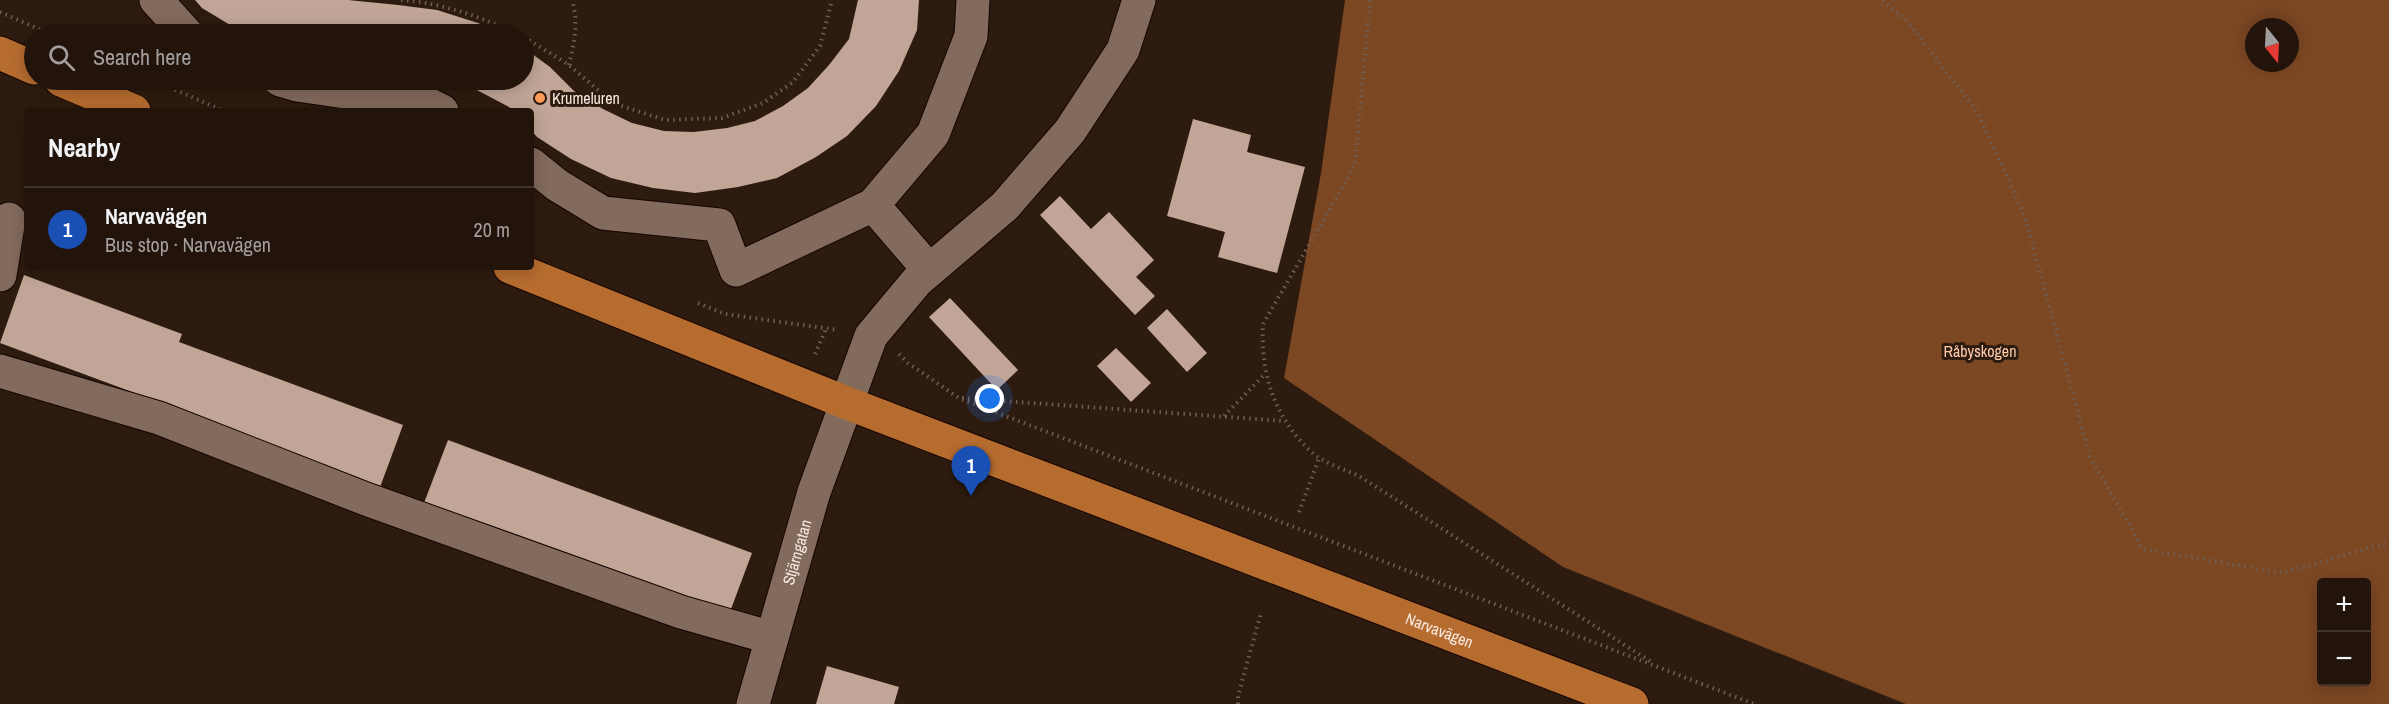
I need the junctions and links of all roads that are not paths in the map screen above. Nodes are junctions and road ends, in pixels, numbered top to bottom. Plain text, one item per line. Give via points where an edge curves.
1 (156, 0) edge
2 (973, 0) edge
3 (1139, 0) edge
4 (178, 24) edge
5 (0, 53) edge
6 (24, 64) edge
7 (85, 90) edge
8 (331, 90) edge
9 (127, 108) edge
10 (436, 108) edge
11 (534, 166) edge
12 (873, 205) junction
13 (9, 219) dead end
14 (517, 270) edge
15 (929, 270) junction
16 (0, 274) edge
17 (0, 371) edge
18 (847, 403) junction
19 (772, 638) junction
20 (753, 704) edge
21 (1632, 704) edge

1 - 4 street
2 - 12 street via 971,36 933,134
3 - 15 street, Stjärngatan via 1123,50 1070,131 1005,206
5 - 6 main road
7 - 9 main road
8 - 10 street
11 - 12 street via 603,213 719,225 736,270
12 - 15 street
13 - 16 street
14 - 18 main road, Narvavägen
15 - 18 street, Stjärngatan via 871,336
17 - 19 street via 159,418 366,499 681,612
18 - 19 street, Stjärngatan via 814,492
18 - 21 main road, Narvavägen
19 - 20 street, Stjärngatan

